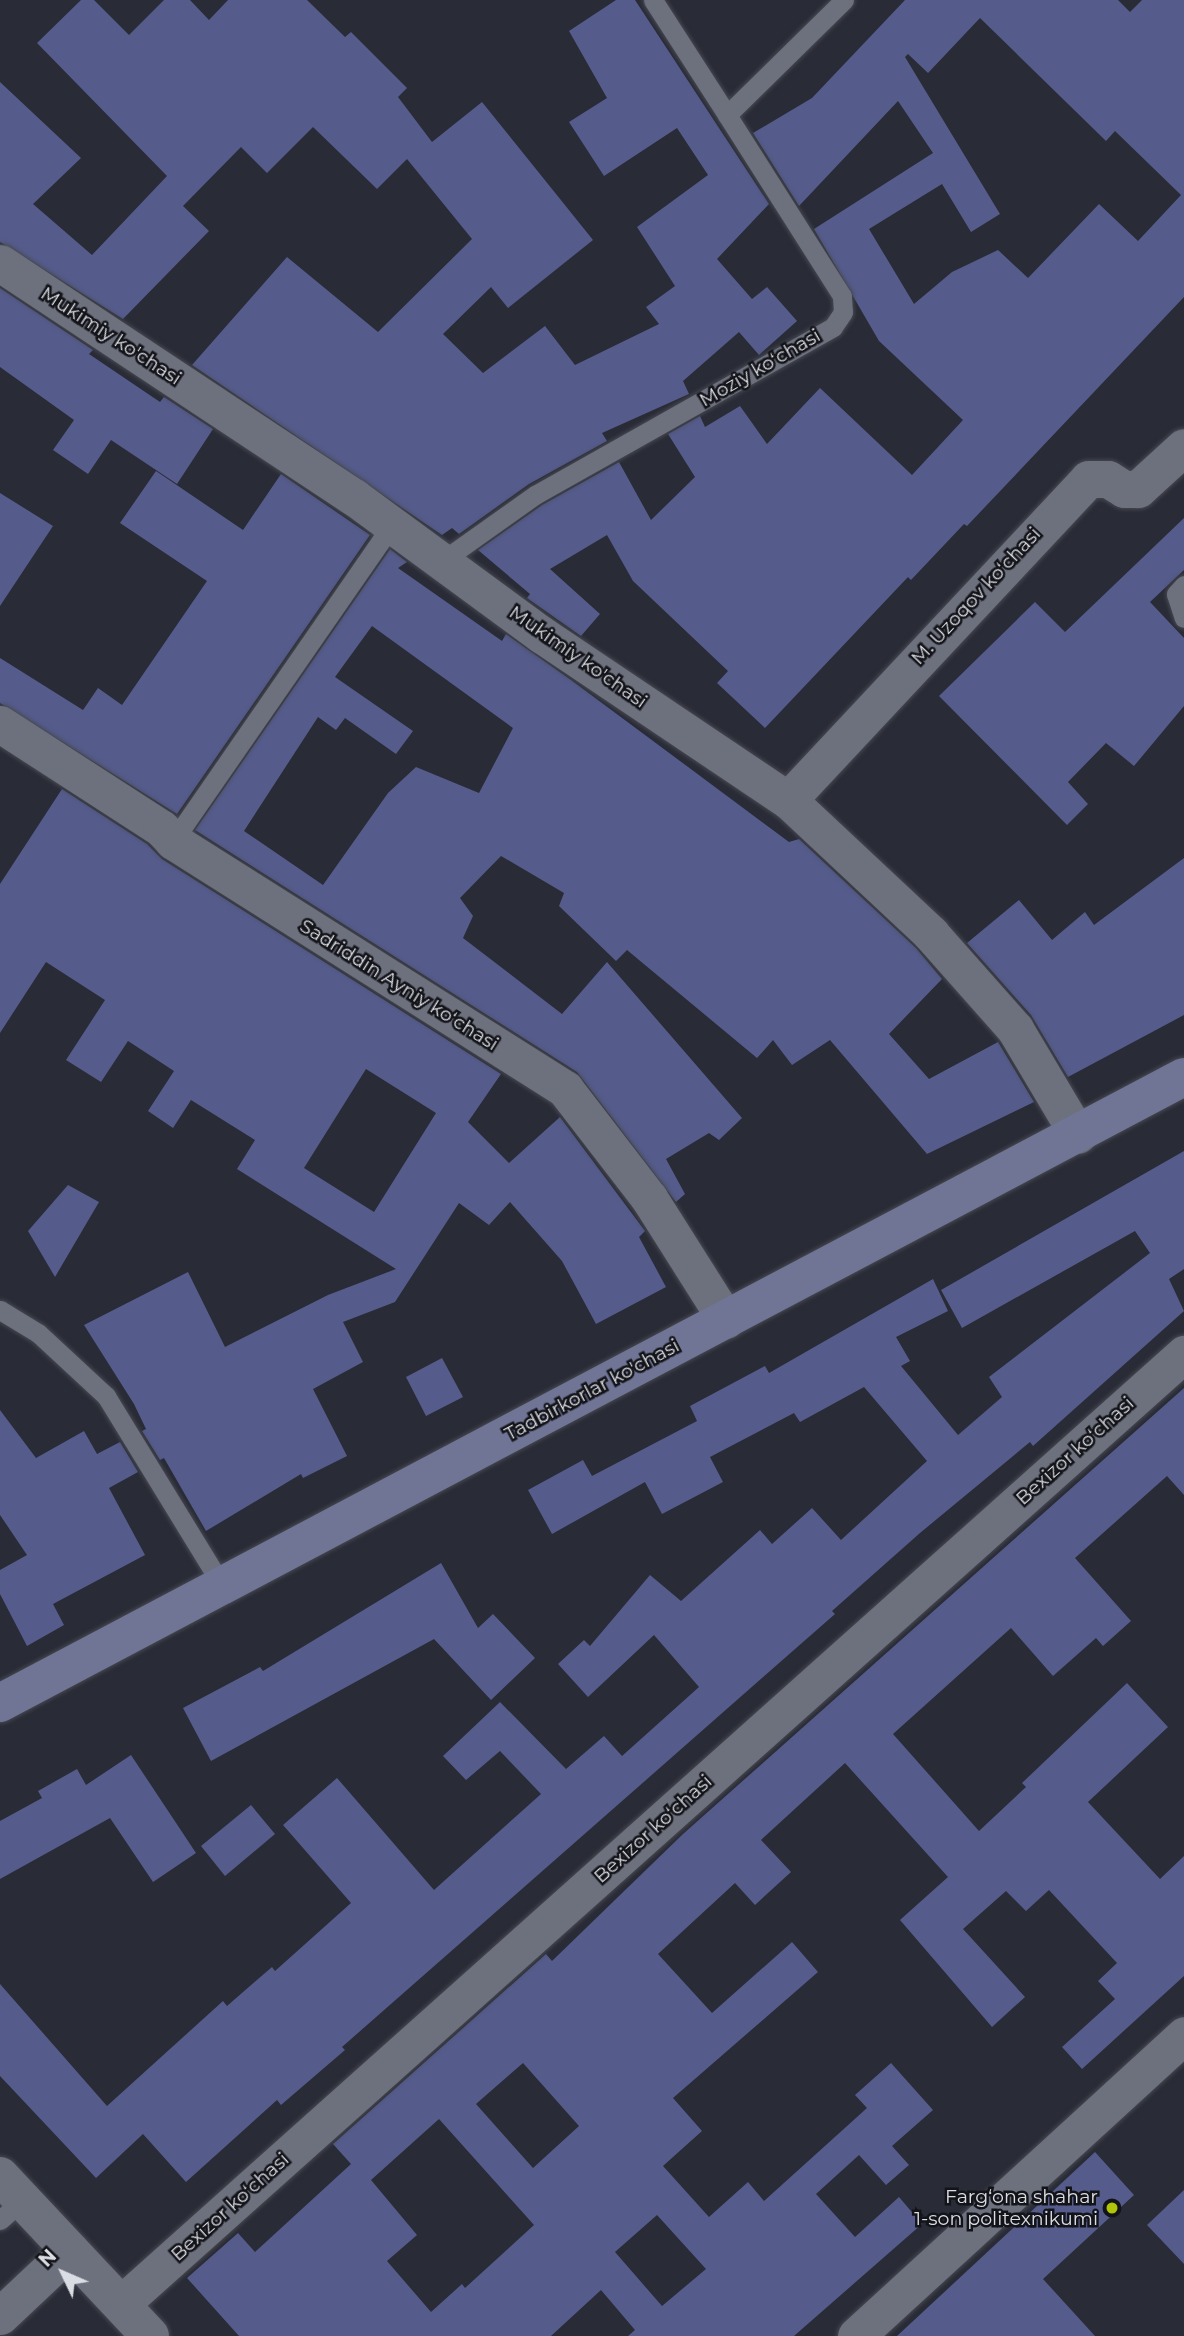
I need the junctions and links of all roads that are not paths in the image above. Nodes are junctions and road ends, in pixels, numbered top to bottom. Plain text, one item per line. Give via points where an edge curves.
1 (653, 0) edge
2 (845, 0) edge
3 (727, 115) junction
4 (0, 263) edge
5 (1184, 447) edge
6 (392, 525) junction
7 (442, 561) junction
8 (1184, 585) edge
9 (1184, 618) edge
10 (0, 724) edge
11 (788, 800) junction
12 (173, 841) junction
13 (1184, 1077) edge
14 (1078, 1135) junction
15 (0, 1310) edge
16 (726, 1320) junction
17 (1184, 1354) edge
18 (222, 1585) junction
19 (0, 1703) edge
20 (1184, 2035) edge
21 (7, 2199) edge
22 (71, 2250) junction
23 (121, 2304) junction
24 (0, 2316) edge
25 (150, 2336) edge
26 (856, 2336) edge

1 - 3 lane, Moziy koʻchasi
2 - 3 lane
3 - 7 lane, Moziy koʻchasi via 842,296 843,312 833,327 535,495
4 - 6 street, Mukimiy ko'chasi
5 - 11 street, M. Uzoqov koʻchasi via 1138,489 1124,489 1108,479 1087,479
6 - 7 street, Mukimiy ko'chasi
6 - 12 lane
7 - 11 street, Mukimiy ko'chasi via 542,635
8 - 9 lane via 1176,594
10 - 12 street, Sadriddin Ayniy koʻchasi
11 - 14 street, Mukimiy ko'chasi via 930,934 1015,1029
12 - 16 street, Sadriddin Ayniy koʻchasi via 565,1089 649,1198
13 - 14 main road, Tadbirkorlar ko'chasi
14 - 16 main road, Tadbirkorlar ko'chasi
15 - 18 lane via 38,1333 106,1396
16 - 18 main road, Tadbirkorlar ko'chasi
17 - 23 street, Bexizor koʻchasi
18 - 19 main road, Tadbirkorlar ko'chasi
20 - 26 street
21 - 22 street
22 - 23 street
22 - 24 street
23 - 25 street

